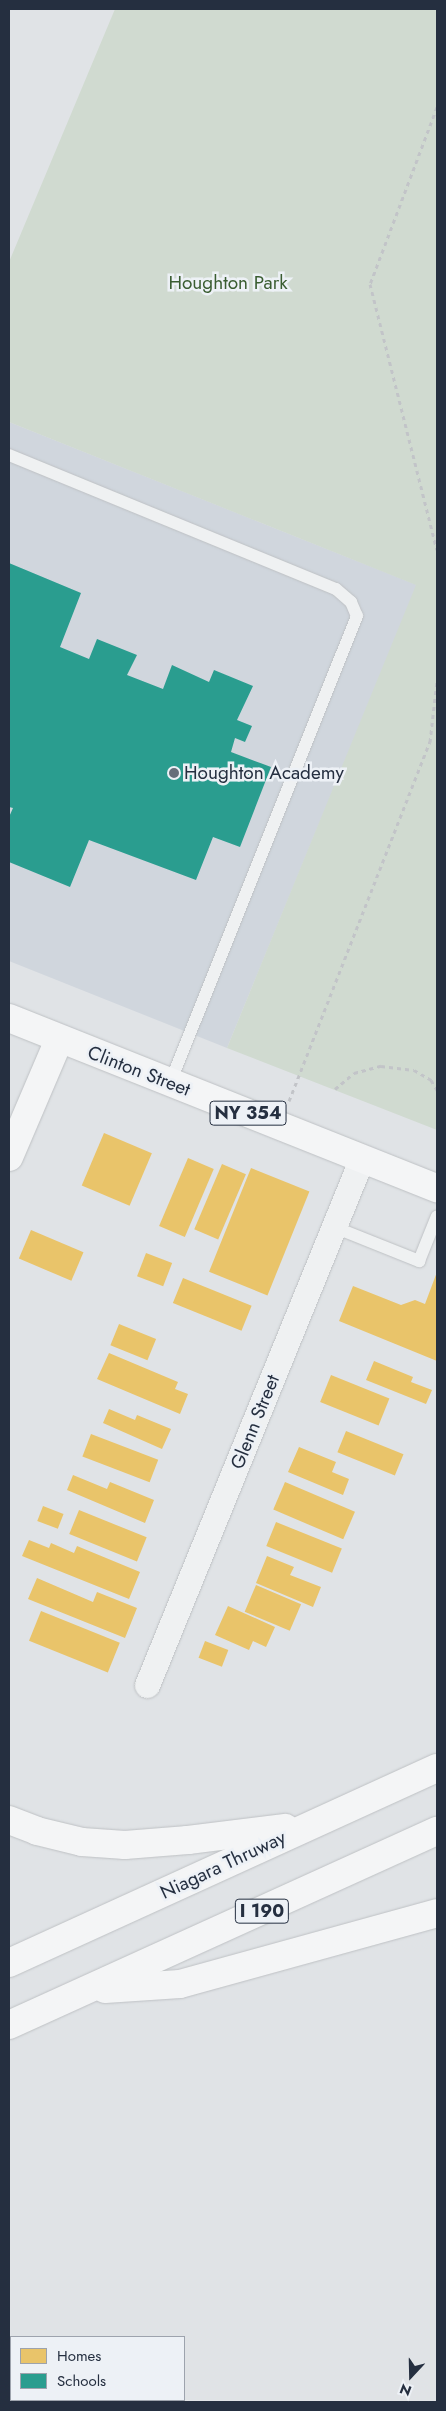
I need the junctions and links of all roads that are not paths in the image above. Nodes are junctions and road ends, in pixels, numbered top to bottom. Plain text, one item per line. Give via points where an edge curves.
1 (9, 455) edge
2 (9, 1018) edge
3 (59, 1040) junction
4 (170, 1083) junction
5 (9, 1157) edge
6 (362, 1158) junction
7 (437, 1188) edge
8 (437, 1216) edge
9 (334, 1227) junction
10 (146, 1685) dead end
11 (437, 1768) edge
12 (9, 1820) edge
13 (311, 1824) junction
14 (437, 1831) edge
15 (437, 1913) edge
16 (9, 1963) edge
17 (86, 1991) junction
18 (9, 2025) edge

1 - 4 lane via 336,589 351,602 357,616
2 - 3 main road, Clinton Street / NY 354
3 - 4 main road, Clinton Street / NY 354
3 - 5 main road
4 - 6 main road, Clinton Street / NY 354
6 - 7 main road, Clinton Street / NY 354
6 - 9 street, Glenn Street
8 - 9 lane via 419,1261
9 - 10 street, Glenn Street
11 - 13 main road, Niagara Thruway
12 - 13 main road via 82,1842 125,1845
13 - 16 main road, Niagara Thruway
14 - 17 main road, I 190
15 - 17 main road via 180,1984
17 - 18 main road, I 190

